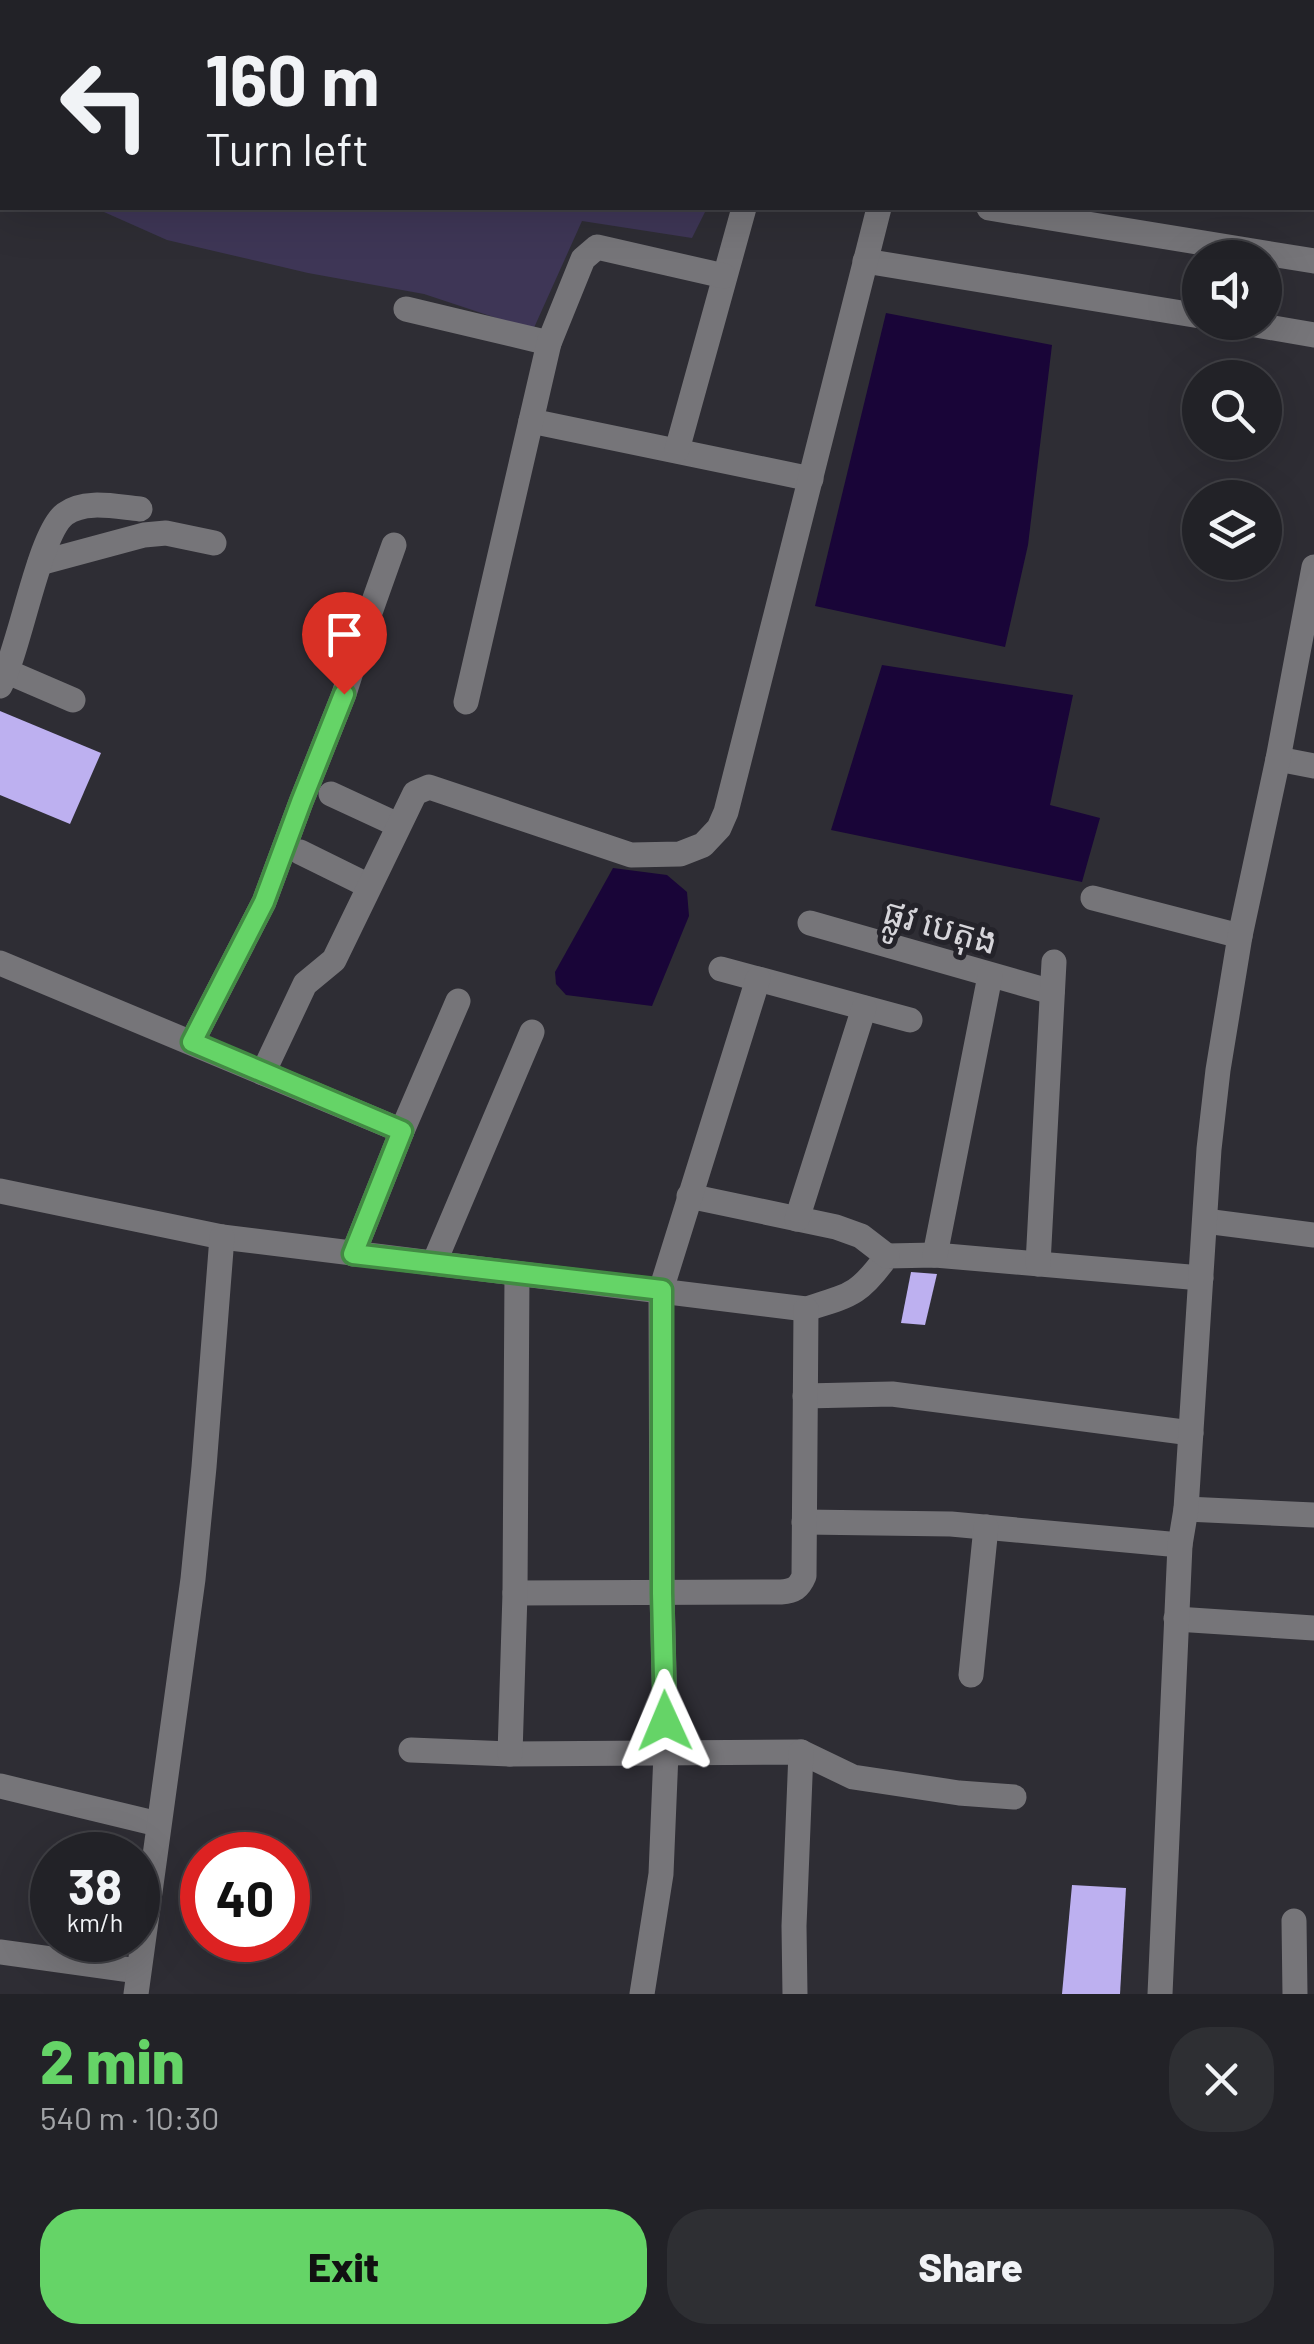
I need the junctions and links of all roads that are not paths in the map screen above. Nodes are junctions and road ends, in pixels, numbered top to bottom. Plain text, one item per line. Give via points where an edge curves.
1 (743, 210) edge
2 (878, 210) edge
3 (1002, 210) edge
4 (1314, 260) edge
5 (865, 261) junction
6 (724, 276) junction
7 (406, 309) dead end
8 (1182, 313) edge
9 (1282, 329) edge
10 (1314, 335) edge
11 (548, 344) junction
12 (531, 420) junction
13 (676, 450) junction
14 (811, 478) junction
15 (140, 510) dead end
16 (214, 543) dead end
17 (394, 545) dead end
18 (40, 563) junction
19 (1314, 568) edge
20 (4, 679) edge
21 (74, 700) dead end
22 (466, 702) dead end
23 (1278, 759) junction
24 (1314, 766) edge
25 (331, 794) dead end
26 (398, 825) junction
27 (300, 852) dead end
28 (369, 886) junction
29 (1093, 898) dead end
30 (810, 923) dead end
31 (1240, 936) junction
32 (1054, 962) dead end
33 (0, 963) edge
34 (721, 969) dead end
35 (990, 976) junction
36 (758, 979) junction
37 (1052, 992) junction
38 (458, 1001) dead end
39 (864, 1008) junction
40 (910, 1020) dead end
41 (532, 1032) dead end
42 (192, 1042) junction
43 (263, 1072) junction
44 (402, 1131) junction
45 (0, 1190) edge
46 (689, 1196) junction
47 (797, 1219) junction
48 (1205, 1221) junction
49 (1314, 1235) edge
50 (222, 1238) junction
51 (353, 1254) junction
52 (935, 1255) junction
53 (887, 1256) junction
54 (434, 1263) junction
55 (1038, 1264) junction
56 (517, 1274) junction
57 (1200, 1278) junction
58 (662, 1290) junction
59 (806, 1309) junction
60 (805, 1396) junction
61 (1191, 1433) junction
62 (1186, 1508) junction
63 (1314, 1515) edge
64 (804, 1522) junction
65 (986, 1527) junction
66 (1180, 1545) junction
67 (514, 1593) junction
68 (662, 1593) junction
69 (1176, 1619) junction
70 (1314, 1628) edge
71 (972, 1676) dead end
72 (412, 1750) dead end
73 (801, 1752) junction
74 (666, 1753) junction
75 (510, 1754) junction
76 (0, 1786) edge
77 (1014, 1797) dead end
78 (158, 1824) junction
79 (1294, 1921) dead end
80 (0, 1952) edge
81 (137, 1983) edge
82 (642, 1994) edge
83 (796, 1994) edge
84 (1160, 1994) edge
85 (1295, 1994) edge

1 - 6 street
2 - 5 street
3 - 4 street
5 - 8 street
5 - 14 street
6 - 11 street via 597,247 583,259
6 - 13 street
7 - 11 street
9 - 10 street
11 - 12 street
12 - 13 street
12 - 22 street
13 - 14 street
14 - 26 street via 726,812 703,845 680,854 631,855 429,788 415,792
15 - 18 street via 89,505 65,514
16 - 18 street via 144,535
17 - 42 street via 264,902
18 - 20 street
19 - 23 street
20 - 21 street
23 - 24 street
23 - 31 street
25 - 26 street
26 - 28 street
27 - 28 street
28 - 43 street via 334,960 305,984
29 - 31 street
30 - 35 street, ផ្លូវ បេតុង
31 - 48 street via 1218,1070
32 - 37 street
33 - 42 street
34 - 36 street
35 - 37 street, ផ្លូវ បេតុង
35 - 52 street
36 - 39 street
36 - 46 street
37 - 55 street
38 - 44 street
39 - 40 street
39 - 47 street
41 - 54 street
42 - 43 street
43 - 44 street
44 - 51 street
45 - 50 street
46 - 47 street
46 - 58 street
47 - 53 street via 861,1236
48 - 49 street
48 - 57 street
50 - 51 street
50 - 78 street via 192,1579
51 - 54 street
52 - 53 street
52 - 55 street
53 - 59 street via 852,1294
54 - 56 street
55 - 57 street
56 - 58 street
56 - 67 street
57 - 61 street
58 - 59 street
58 - 68 street
59 - 60 street
60 - 61 street via 892,1394
60 - 64 street
61 - 62 street
62 - 63 street
62 - 66 street
64 - 65 street
64 - 68 street via 804,1576 792,1591
65 - 66 street
65 - 71 street
66 - 69 street
67 - 68 street
67 - 75 street
68 - 74 street
69 - 70 street
69 - 84 street
72 - 75 street
73 - 74 street
73 - 77 street via 854,1776
73 - 83 street
74 - 75 street
74 - 82 street via 661,1874
76 - 78 street
78 - 81 street
79 - 85 street
80 - 81 street

